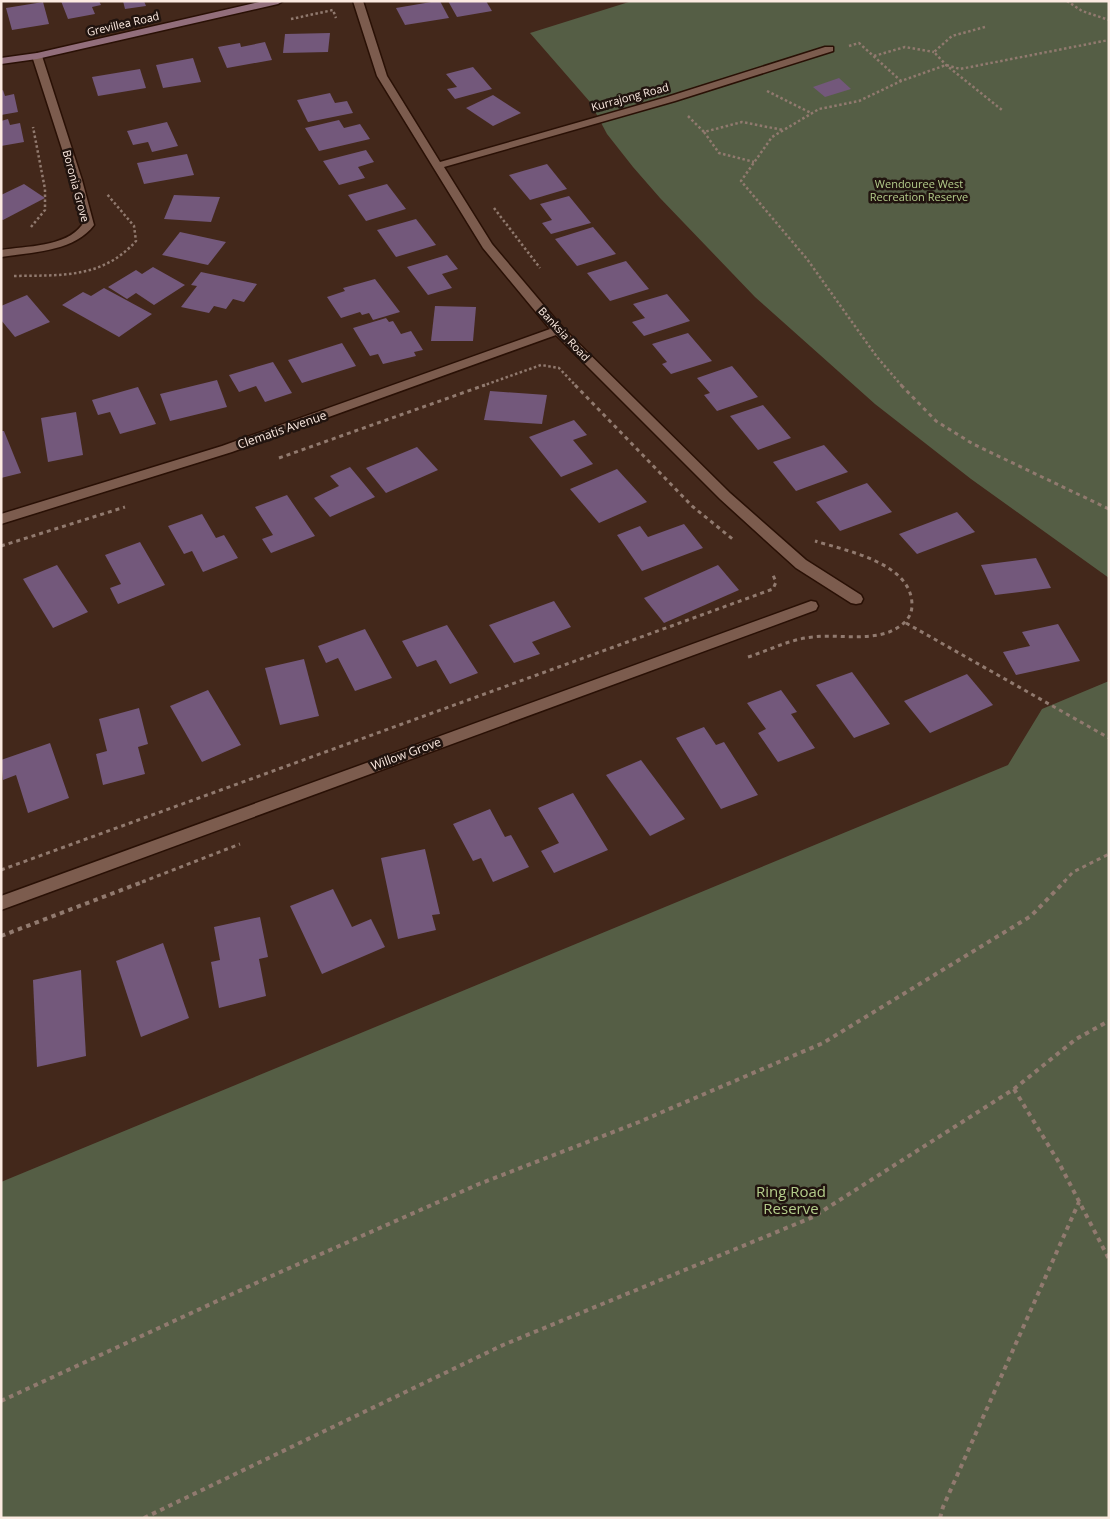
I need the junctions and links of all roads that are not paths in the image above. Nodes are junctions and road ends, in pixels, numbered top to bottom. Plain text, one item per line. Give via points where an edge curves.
1 (278, 1) edge
2 (358, 1) edge
3 (829, 49) road end
4 (37, 56) junction
5 (1, 61) edge
6 (437, 166) junction
7 (1, 254) edge
8 (558, 330) junction
9 (1, 519) edge
10 (856, 599) dead end
11 (811, 606) dead end
12 (1, 903) edge

1 - 4 street, Grevillea Road
2 - 6 street, Banksia Road via 382,76
3 - 6 street, Kurrajong Road via 671,99
4 - 5 street, Grevillea Road
4 - 7 street, Boronia Grove via 77,180 88,226 67,241
6 - 8 street, Banksia Road via 487,246
8 - 9 street, Clematis Avenue via 227,449
8 - 10 street, Banksia Road via 725,496 815,574
11 - 12 street, Willow Grove

